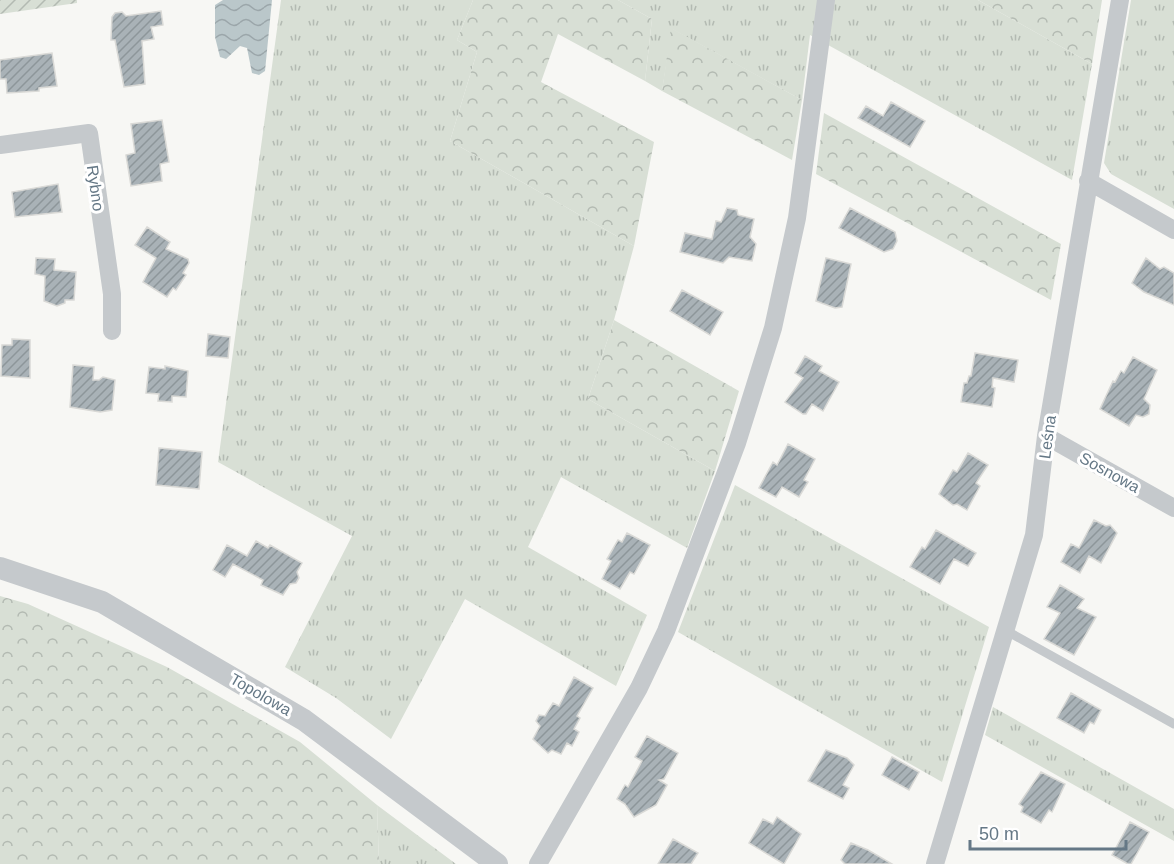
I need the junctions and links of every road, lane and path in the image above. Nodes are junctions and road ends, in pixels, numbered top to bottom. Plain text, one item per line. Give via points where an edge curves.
1 (826, 0) edge
2 (1120, 0) edge
3 (0, 145) edge
4 (1088, 181) junction
5 (1174, 230) edge
6 (112, 332) dead end
7 (1046, 436) junction
8 (1174, 508) edge
9 (0, 568) edge
10 (1005, 630) junction
11 (1174, 724) edge
12 (497, 864) edge
13 (538, 864) edge
14 (935, 864) edge

1 - 13 street via 797,218 773,328 737,443 639,688
2 - 4 street, Leśna
3 - 6 street, Rybno via 89,133 112,294
4 - 5 street
4 - 7 street, Leśna
7 - 8 street, Sosnowa
7 - 10 street, Leśna via 1034,535
9 - 12 street, Topolowa via 102,602 304,720
10 - 11 lane
10 - 14 street, Leśna

